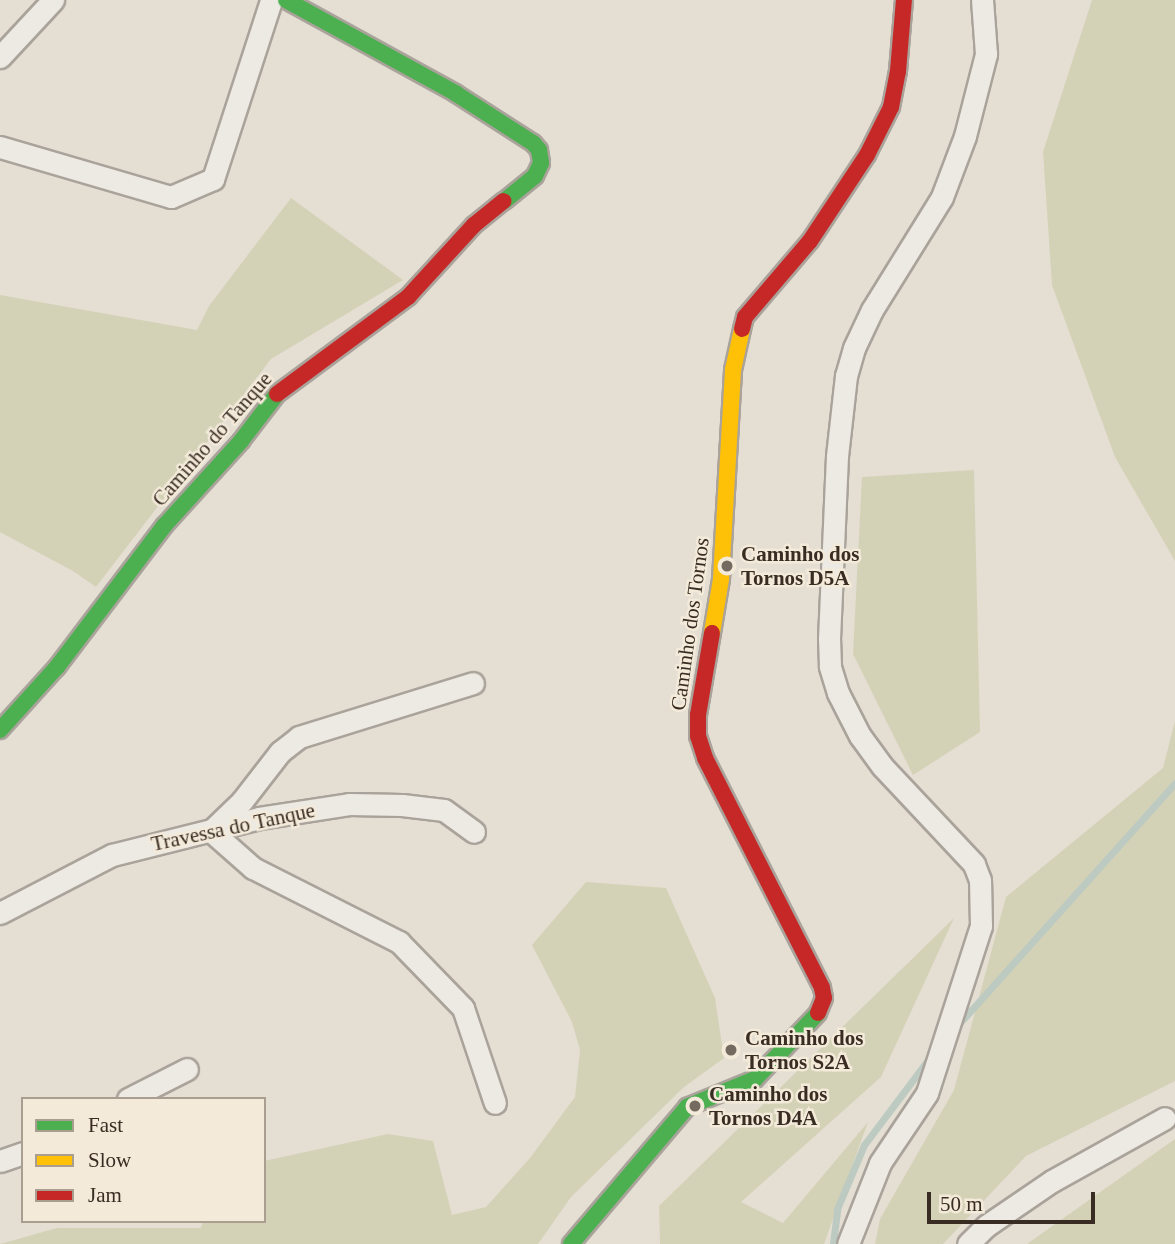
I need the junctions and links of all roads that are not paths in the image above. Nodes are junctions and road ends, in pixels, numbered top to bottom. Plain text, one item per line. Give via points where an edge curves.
1 (53, 0) edge
2 (271, 0) edge
3 (286, 0) edge
4 (904, 0) edge
5 (982, 0) edge
6 (0, 57) edge
7 (0, 147) edge
8 (473, 683) dead end
9 (0, 730) edge
10 (211, 831) junction
11 (474, 832) dead end
12 (0, 913) edge
13 (187, 1069) dead end
14 (132, 1097) edge
15 (495, 1103) dead end
16 (1165, 1118) dead end
17 (21, 1154) edge
18 (0, 1161) edge
19 (571, 1244) edge
20 (849, 1244) edge
21 (968, 1244) edge

1 - 6 street
2 - 7 street via 213,179 171,197
3 - 9 street, Caminho do Tanque via 455,93 533,142 541,163 535,176 474,225 408,297 280,390 164,526 57,667
4 - 19 street, Caminho dos Tornos via 891,107 867,155 810,241 745,317 733,370 722,579 698,715 705,758 824,998 804,1030 755,1079 687,1107
5 - 20 street via 986,54 965,136 942,197 872,310 846,376 838,444 830,639 830,666 838,694 860,736 882,766 974,864 981,880 981,926 927,1093 880,1163
8 - 10 street via 299,737 280,752 243,801
10 - 11 street, Travessa do Tanque via 259,818 349,804 444,810
10 - 12 street, Travessa do Tanque via 112,855
10 - 15 street via 253,867 399,942 463,1007
13 - 14 street
16 - 21 street via 1052,1181 986,1226
17 - 18 street

